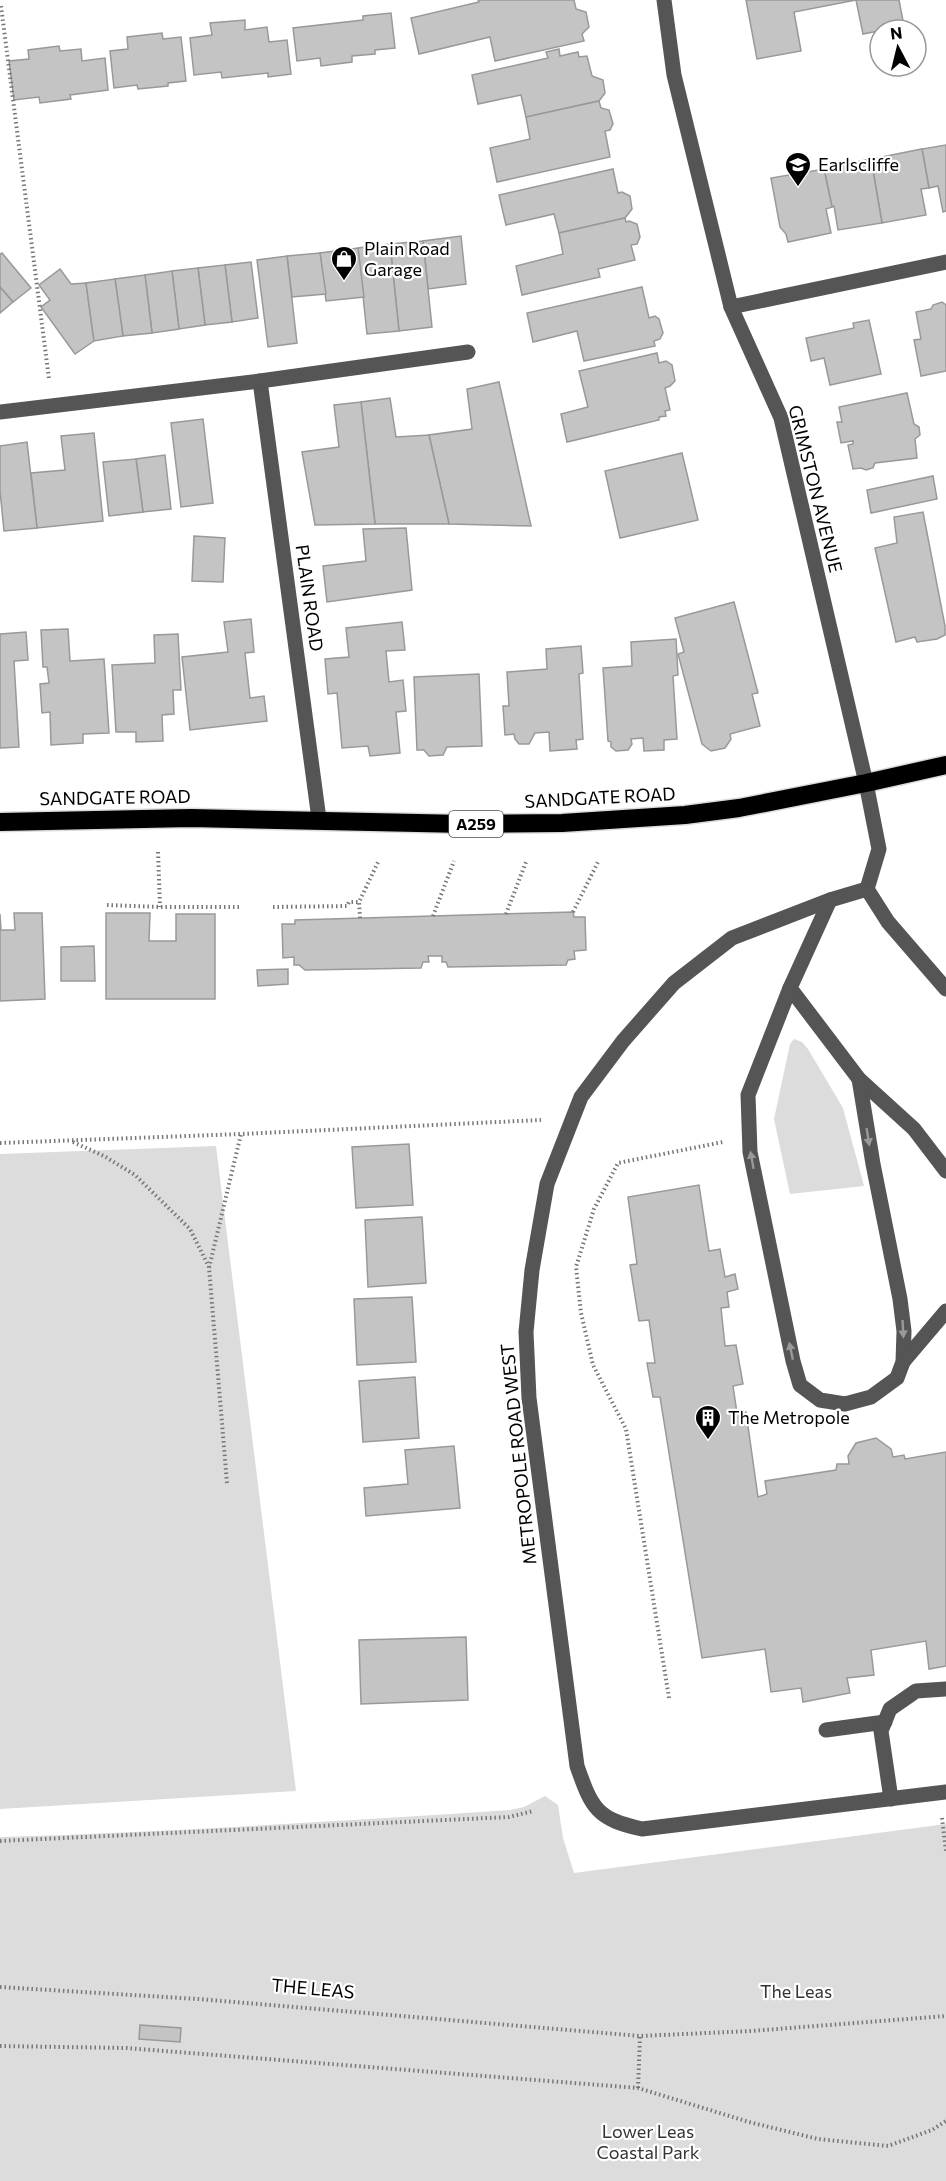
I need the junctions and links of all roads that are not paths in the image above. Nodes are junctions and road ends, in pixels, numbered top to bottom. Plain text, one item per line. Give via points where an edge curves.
1 (664, 0) edge
2 (946, 262) edge
3 (731, 307) junction
4 (468, 352) dead end
5 (260, 381) junction
6 (0, 412) edge
7 (946, 765) edge
8 (866, 783) junction
9 (319, 819) junction
10 (0, 822) edge
11 (867, 889) junction
12 (830, 900) junction
13 (790, 988) junction
14 (946, 989) edge
15 (859, 1079) junction
16 (946, 1171) edge
17 (946, 1311) edge
18 (903, 1362) junction
19 (946, 1689) edge
20 (885, 1722) junction
21 (826, 1730) dead end
22 (946, 1792) edge
23 (891, 1799) junction

1 - 3 street, GRIMSTON AVENUE via 674,75
2 - 3 street
3 - 8 street, GRIMSTON AVENUE via 781,418
4 - 5 street
5 - 6 street
5 - 9 street, PLAIN ROAD
7 - 8 highway, SANDGATE ROAD / A259
8 - 9 highway, SANDGATE ROAD / A259 via 739,808 562,823
8 - 11 street, GRIMSTON AVENUE via 879,849
9 - 10 highway, SANDGATE ROAD / A259
11 - 12 street, METROPOLE ROAD WEST
11 - 14 street via 888,922
12 - 13 street
12 - 23 street, METROPOLE ROAD WEST via 732,938 674,983 581,1097 547,1184 532,1270 526,1332 529,1398 577,1766 598,1813 619,1824 642,1829
13 - 15 street
18 -> 13 street via 897,1378 871,1397 845,1404 820,1400 800,1385 750,1152 748,1095
15 - 16 street via 914,1129
15 -> 18 street via 900,1299
17 - 18 street
19 - 20 street via 916,1690 890,1709
20 - 21 street
20 - 23 street via 881,1731
22 - 23 street

